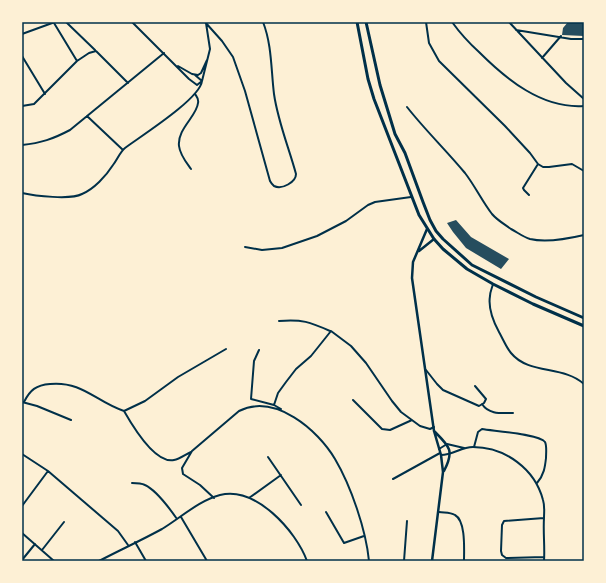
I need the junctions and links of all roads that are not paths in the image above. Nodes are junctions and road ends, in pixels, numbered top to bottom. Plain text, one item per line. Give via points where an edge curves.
1 (55, 22) edge
2 (66, 22) edge
3 (132, 22) edge
4 (264, 22) edge
5 (357, 22) edge
6 (366, 22) edge
7 (426, 22) edge
8 (452, 22) edge
9 (509, 22) edge
10 (515, 30) junction
11 (23, 34) edge
12 (561, 36) junction
13 (584, 39) edge
14 (210, 49) junction
15 (96, 51) junction
16 (164, 53) junction
17 (22, 56) edge
18 (542, 58) junction
19 (77, 61) junction
20 (176, 64) junction
21 (195, 75) junction
22 (202, 81) junction
23 (128, 83) junction
24 (195, 84) junction
25 (45, 94) junction
26 (195, 94) junction
27 (584, 99) edge
28 (22, 106) edge
29 (584, 106) edge
30 (407, 107) dead end
31 (87, 116) junction
32 (22, 145) edge
33 (123, 150) junction
34 (538, 164) junction
35 (410, 166) junction
36 (191, 169) dead end
37 (401, 170) junction
38 (584, 171) edge
39 (22, 193) edge
40 (412, 196) junction
41 (529, 196) dead end
42 (427, 229) junction
43 (584, 235) edge
44 (434, 239) junction
45 (245, 247) dead end
46 (419, 251) junction
47 (493, 284) junction
48 (584, 318) edge
49 (279, 321) dead end
50 (584, 326) edge
51 (330, 331) junction
52 (226, 349) dead end
53 (259, 350) dead end
54 (426, 370) junction
55 (584, 384) edge
56 (475, 386) dead end
57 (353, 400) dead end
58 (23, 402) edge
59 (482, 404) junction
60 (274, 405) junction
61 (282, 410) junction
62 (124, 411) junction
63 (513, 413) dead end
64 (71, 420) dead end
65 (412, 420) junction
66 (434, 429) junction
67 (447, 444) junction
68 (474, 447) junction
69 (464, 448) junction
70 (192, 451) junction
71 (440, 452) junction
72 (22, 454) edge
73 (450, 454) junction
74 (584, 456) edge
75 (268, 457) dead end
76 (48, 471) junction
77 (443, 472) junction
78 (281, 475) junction
79 (393, 479) dead end
80 (132, 483) dead end
81 (537, 483) junction
82 (584, 486) edge
83 (214, 498) junction
84 (249, 498) junction
85 (301, 505) dead end
86 (22, 506) edge
87 (326, 512) dead end
88 (439, 512) junction
89 (180, 517) junction
90 (544, 518) junction
91 (177, 519) junction
92 (407, 521) dead end
93 (64, 522) dead end
94 (22, 533) edge
95 (364, 536) junction
96 (135, 542) junction
97 (35, 544) junction
98 (128, 545) junction
99 (42, 550) junction
100 (544, 557) junction
101 (22, 560) edge
102 (54, 561) edge
103 (99, 561) edge
104 (146, 561) edge
105 (207, 561) edge
106 (306, 561) edge
107 (369, 561) edge
108 (404, 561) edge
109 (432, 561) edge
110 (464, 561) edge
111 (544, 561) edge

1 - 11 street
1 - 19 street
2 - 15 street
3 - 16 street
4 - 14 street via 274,94 296,174 291,183 275,187 270,181 233,57 206,22
5 - 37 main road via 370,86
6 - 35 main road via 380,85 395,134
7 - 34 street via 429,42 439,61
8 - 29 street via 470,43 509,79 552,102
9 - 10 street
10 - 12 street
10 - 18 street
12 - 13 street
12 - 18 street
14 - 21 street via 201,73
14 - 22 street
15 - 19 street
15 - 23 street
16 - 20 street
16 - 23 street
17 - 25 street
18 - 27 street
19 - 25 street
20 - 21 street
20 - 24 street
21 - 22 street
22 - 24 street via 199,85
22 - 26 street
23 - 31 street
24 - 26 street
25 - 28 street via 34,104
26 - 33 street
26 - 36 street via 198,104 179,140 181,154
30 - 43 street via 465,173 500,222 531,239 556,240
31 - 32 street via 55,138
31 - 33 street
33 - 39 street via 101,180 84,194 70,197
34 - 38 street via 543,167 572,164
34 - 41 street via 523,188
35 - 37 main road
35 - 48 main road via 436,231 472,265
37 - 40 main road
40 - 42 main road
40 - 45 street via 375,202 317,236 282,248 262,250
42 - 44 main road
42 - 46 street
44 - 46 street
44 - 47 main road via 462,266
46 - 54 street via 413,262 412,278
47 - 50 main road
47 - 55 street via 490,309 511,353 529,366 567,375
49 - 51 street via 312,322
51 - 60 street via 312,356 296,369 286,382 278,393
51 - 65 street via 351,346 401,412
52 - 62 street via 178,377 145,401
53 - 60 street via 254,361 251,399
54 - 59 street via 443,390 477,406
54 - 66 street
56 - 59 street via 486,399
57 - 65 street via 382,429 390,430
58 - 62 street via 29,392 38,385 60,383 73,385
58 - 64 street
59 - 63 street via 493,413
60 - 61 street
61 - 70 street via 252,406 246,408
61 - 95 street via 310,429 335,459 360,517
62 - 70 street via 131,424 162,458 174,460
65 - 66 street via 424,428
66 - 67 street
66 - 71 street
67 - 69 street
67 - 71 street
67 - 73 street
68 - 69 street
68 - 81 street via 496,450 519,462
68 - 81 street via 478,432 482,429 514,432 542,440 546,450 545,468
69 - 73 street
70 - 83 street via 182,468 183,474
71 - 73 street
71 - 77 street
71 - 79 street
72 - 76 street
73 - 77 street
74 - 82 street
75 - 78 street
76 - 86 street
76 - 98 street via 118,531
77 - 88 street
78 - 84 street
78 - 85 street
80 - 91 street via 150,488
81 - 90 street via 544,502
83 - 84 street via 229,494
83 - 89 street
84 - 106 street via 280,520 298,543
87 - 95 street via 344,543
88 - 109 street
88 - 110 street via 453,514 460,521
89 - 91 street
89 - 105 street
90 - 100 street
90 - 100 street via 504,521 501,551 506,558
91 - 96 street
92 - 108 street
93 - 99 street
94 - 97 street
95 - 107 street
96 - 98 street
96 - 104 street
97 - 99 street
97 - 101 street
98 - 103 street
99 - 102 street
100 - 111 street

